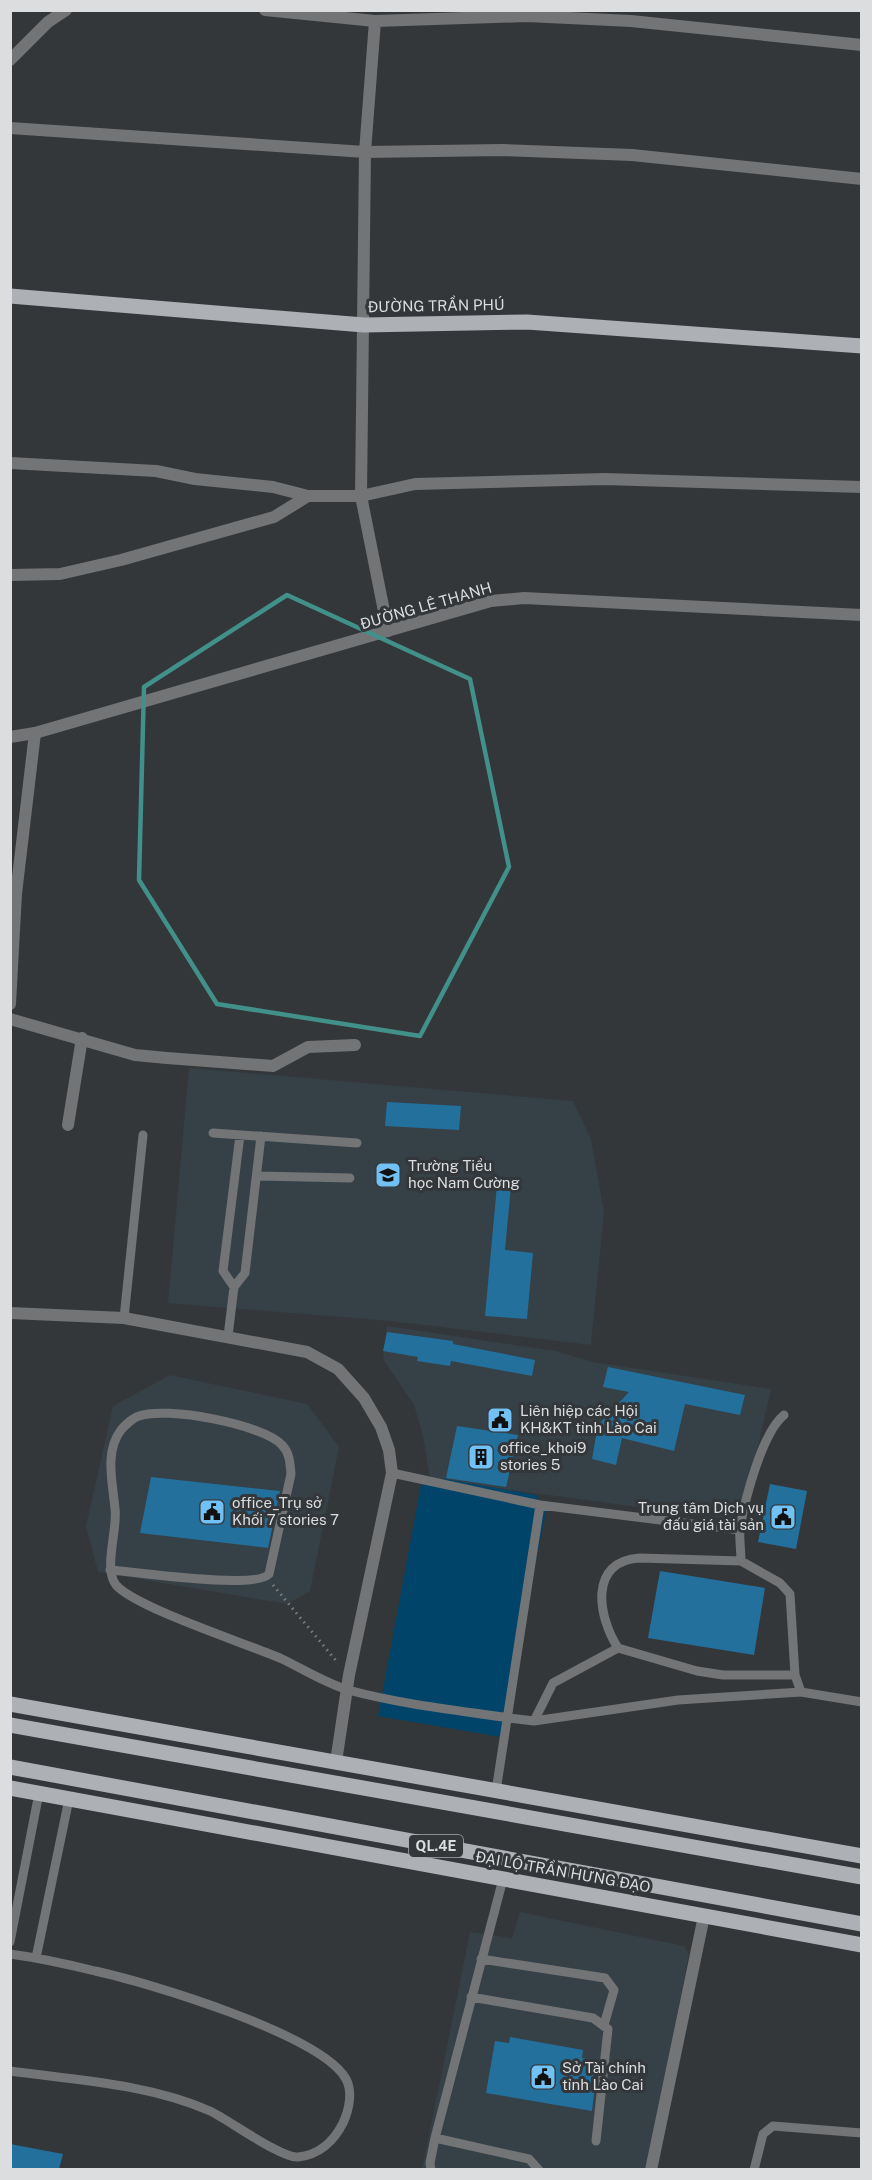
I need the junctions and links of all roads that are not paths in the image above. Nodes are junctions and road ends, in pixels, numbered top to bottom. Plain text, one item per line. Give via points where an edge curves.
1 (66, 10) edge
2 (265, 10) edge
3 (375, 21) junction
4 (861, 45) edge
5 (10, 60) edge
6 (10, 128) edge
7 (365, 152) junction
8 (861, 179) edge
9 (10, 296) edge
10 (364, 325) junction
11 (861, 346) edge
12 (10, 463) edge
13 (861, 487) edge
14 (308, 496) junction
15 (361, 496) junction
16 (10, 575) edge
17 (861, 615) edge
18 (388, 631) junction
19 (35, 733) junction
20 (10, 737) edge
21 (10, 1004) edge
22 (10, 1019) edge
23 (82, 1038) junction
24 (355, 1045) dead end
25 (68, 1125) dead end
26 (213, 1133) dead end
27 (143, 1135) dead end
28 (240, 1135) junction
29 (261, 1136) junction
30 (357, 1143) dead end
31 (258, 1176) junction
32 (350, 1178) dead end
33 (234, 1287) junction
34 (10, 1313) edge
35 (124, 1318) junction
36 (228, 1336) junction
37 (784, 1415) dead end
38 (392, 1473) junction
39 (540, 1505) junction
40 (740, 1530) junction
41 (741, 1561) junction
42 (110, 1569) junction
43 (618, 1648) junction
44 (795, 1675) junction
45 (346, 1689) junction
46 (801, 1692) junction
47 (861, 1702) edge
48 (10, 1704) edge
49 (508, 1719) junction
50 (534, 1722) junction
51 (10, 1725) edge
52 (336, 1762) junction
53 (10, 1767) edge
54 (10, 1788) edge
55 (496, 1791) junction
56 (39, 1793) junction
57 (69, 1799) junction
58 (861, 1856) edge
59 (861, 1877) edge
60 (503, 1879) junction
61 (704, 1916) junction
62 (861, 1924) edge
63 (10, 1942) edge
64 (861, 1945) edge
65 (10, 1954) edge
66 (36, 1958) junction
67 (481, 1959) junction
68 (471, 1997) junction
69 (604, 2025) junction
70 (10, 2071) edge
71 (861, 2133) edge
72 (435, 2138) junction
73 (596, 2141) dead end
74 (432, 2169) edge
75 (539, 2169) edge
76 (651, 2169) edge
77 (754, 2169) edge

1 - 5 street via 48,22
2 - 3 street
3 - 4 street via 527,16 682,25
3 - 7 street
6 - 7 street
7 - 8 street via 504,150 632,154
7 - 10 street
9 - 10 main road, ĐƯỜNG TRẦN PHÚ
10 - 11 main road, ĐƯỜNG TRẦN PHÚ via 526,322
10 - 15 street
12 - 14 street via 156,471 273,487
13 - 15 street via 605,479 415,484
14 - 15 street
14 - 16 street via 274,517 121,560 60,574
15 - 18 street
17 - 18 street, ĐƯỜNG LÊ THANH via 524,598 491,601
18 - 19 street, ĐƯỜNG LÊ THANH
19 - 20 street, ĐƯỜNG LÊ THANH
19 - 21 street via 16,894
22 - 23 street
23 - 24 street via 135,1055 273,1066 308,1047
23 - 25 street
26 - 28 lane
27 - 35 lane
28 - 29 lane
28 - 33 lane via 223,1271
29 - 30 lane
29 - 31 lane
31 - 32 lane
31 - 33 lane via 245,1273
33 - 36 lane
34 - 35 street
35 - 36 street
36 - 38 street via 308,1352 338,1369 364,1398 381,1427
37 - 40 lane via 765,1438
38 - 39 lane
38 - 45 street
39 - 40 lane
39 - 49 lane
40 - 41 lane
41 - 43 lane via 625,1558 616,1563 608,1573 602,1600 609,1634
41 - 44 lane via 780,1583 790,1594
42 - 42 lane via 116,1516 110,1460 120,1430 138,1416 232,1422 264,1433 284,1446 291,1474 272,1567 266,1577 200,1580
42 - 45 lane via 116,1584 155,1607
43 - 44 lane via 723,1675
43 - 50 lane via 553,1683
44 - 46 lane
45 - 49 lane
45 - 52 street
46 - 47 lane
46 - 50 lane via 678,1700
48 - 52 main road
49 - 50 lane
49 - 55 lane
51 - 59 main road
52 - 55 main road
53 - 62 main road, ĐẠI LỘ TRẦN HƯNG ĐẠO / QL.4E
54 - 56 main road, ĐẠI LỘ TRẦN HƯNG ĐẠO
55 - 58 main road
56 - 57 main road, ĐẠI LỘ TRẦN HƯNG ĐẠO
56 - 63 lane
57 - 60 main road, ĐẠI LỘ TRẦN HƯNG ĐẠO
57 - 66 lane
60 - 61 main road, ĐẠI LỘ TRẦN HƯNG ĐẠO
60 - 67 lane
61 - 64 main road, ĐẠI LỘ TRẦN HƯNG ĐẠO
61 - 76 street
65 - 66 lane
66 - 70 lane via 175,1993 307,2047 328,2058 348,2081 347,2113 337,2134 325,2147 295,2158 213,2112 166,2095
67 - 68 lane
67 - 69 lane via 605,1978 614,1990
68 - 69 lane via 593,2018
68 - 72 lane
69 - 73 lane via 609,2036
71 - 77 lane via 772,2126 763,2134
72 - 74 lane
72 - 75 lane via 529,2159

